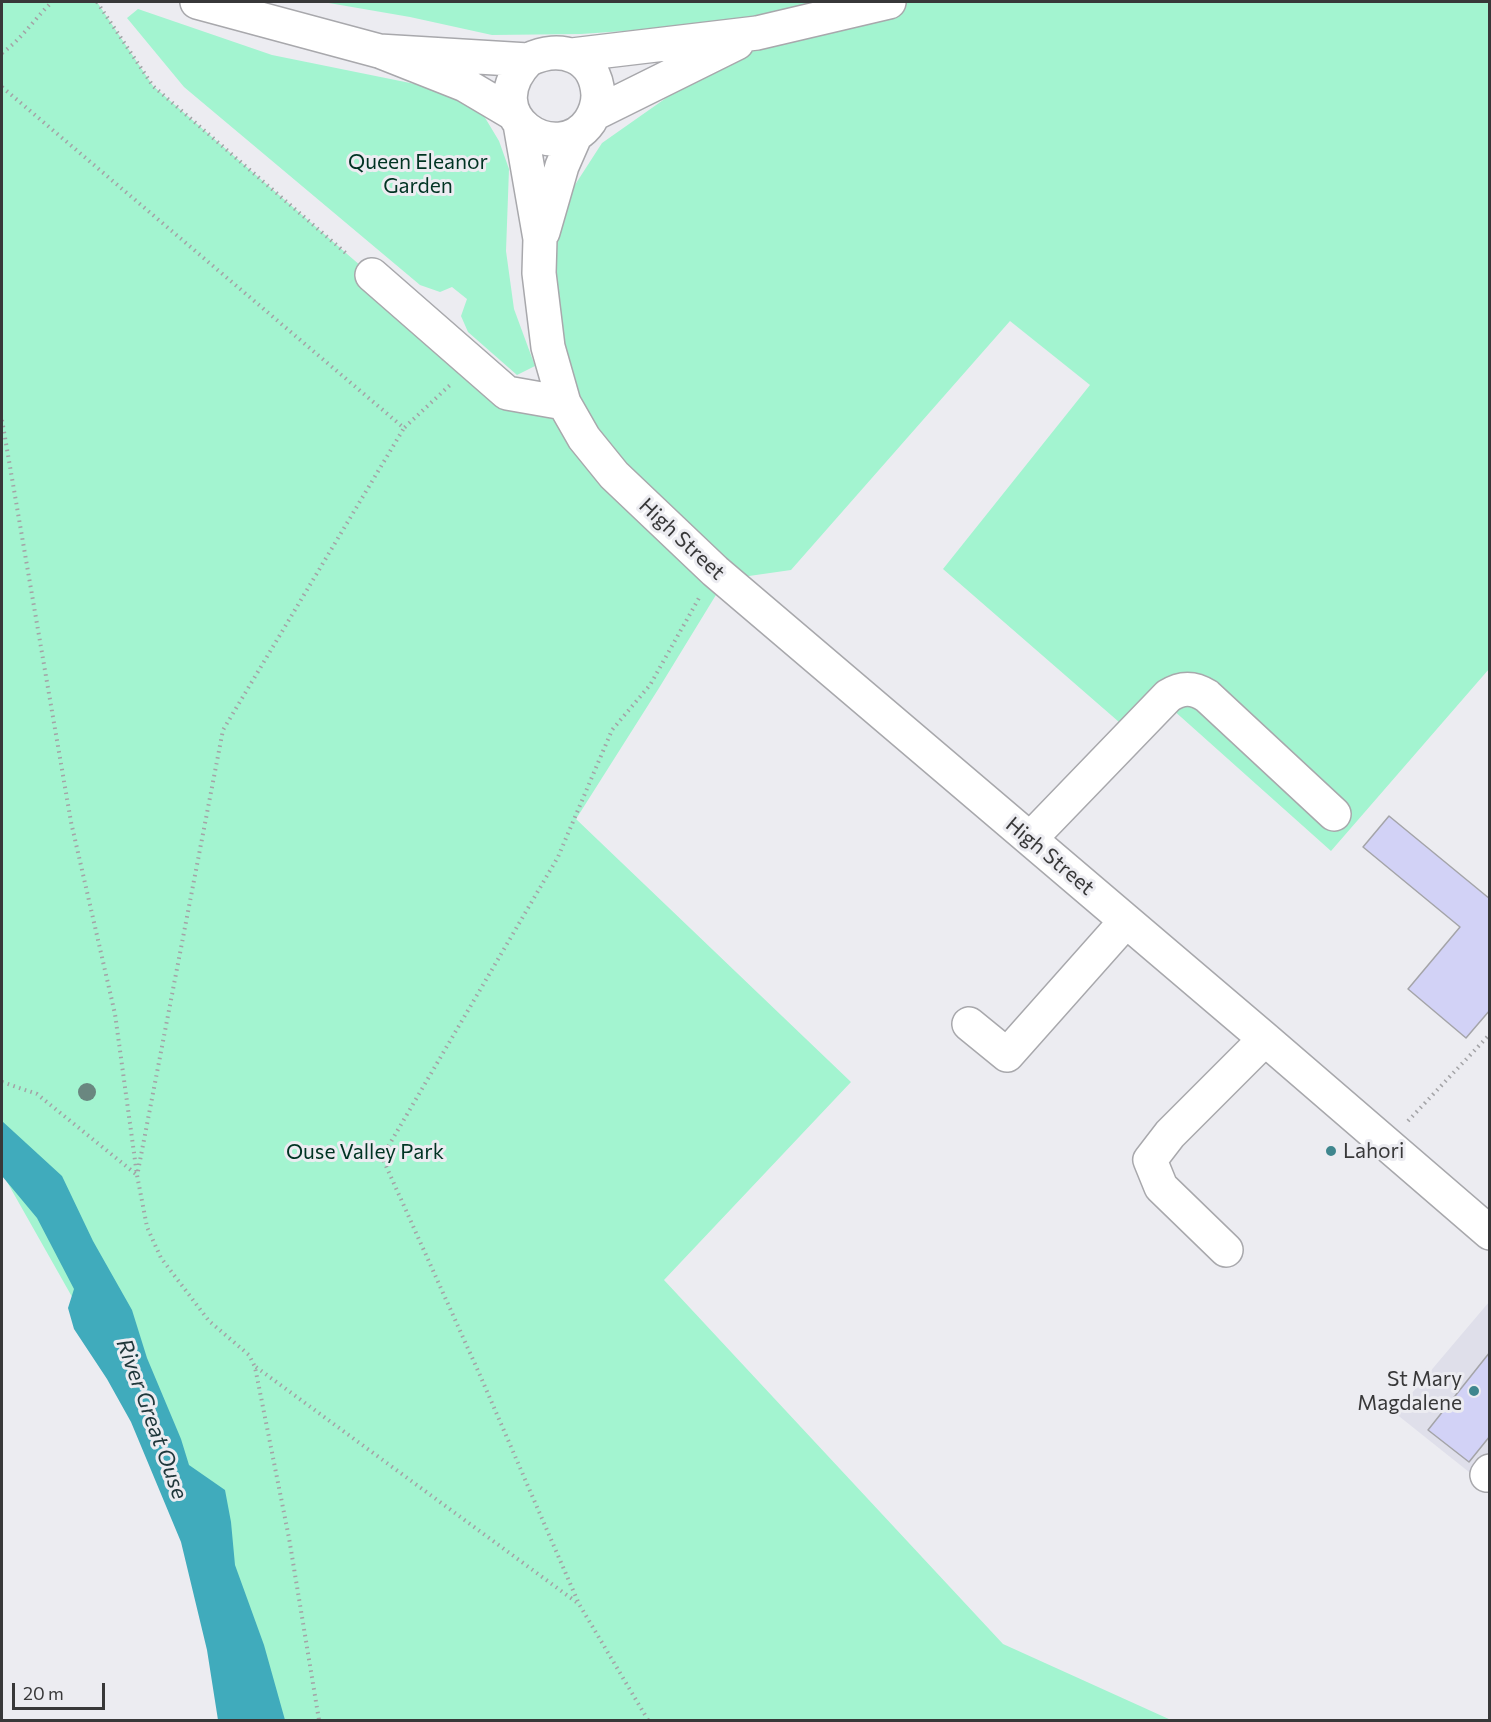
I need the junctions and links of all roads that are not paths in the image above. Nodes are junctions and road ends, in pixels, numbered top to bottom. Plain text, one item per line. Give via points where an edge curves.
1 (197, 2) edge
2 (889, 2) edge
3 (757, 33) junction
4 (379, 51) junction
5 (572, 55) junction
6 (528, 60) junction
7 (517, 119) junction
8 (585, 124) junction
9 (540, 239) junction
10 (372, 275) road end
11 (564, 403) junction
12 (1334, 814) dead end
13 (1030, 839) junction
14 (1126, 921) junction
15 (969, 1024) dead end
16 (1265, 1039) junction
17 (1490, 1233) edge
18 (1226, 1250) dead end

1 - 4 street
2 - 3 street
3 - 5 street
3 - 8 street
4 - 6 street
4 - 7 street via 465,85
5 - 6 street via 542,53
5 - 8 street via 588,68 597,86 598,100
6 - 7 street via 511,84 510,100
7 - 8 street via 535,135 563,139
7 - 9 street
8 - 9 street via 562,165
9 - 11 street, High Street via 539,273 548,347
10 - 11 street via 507,393
11 - 13 street, High Street via 584,438 614,475 715,570
12 - 13 street via 1207,696 1188,688 1168,696
13 - 14 street, High Street
14 - 15 street via 1007,1055
14 - 16 street, High Street
16 - 17 street, High Street
16 - 18 street via 1170,1134 1150,1160 1161,1187

